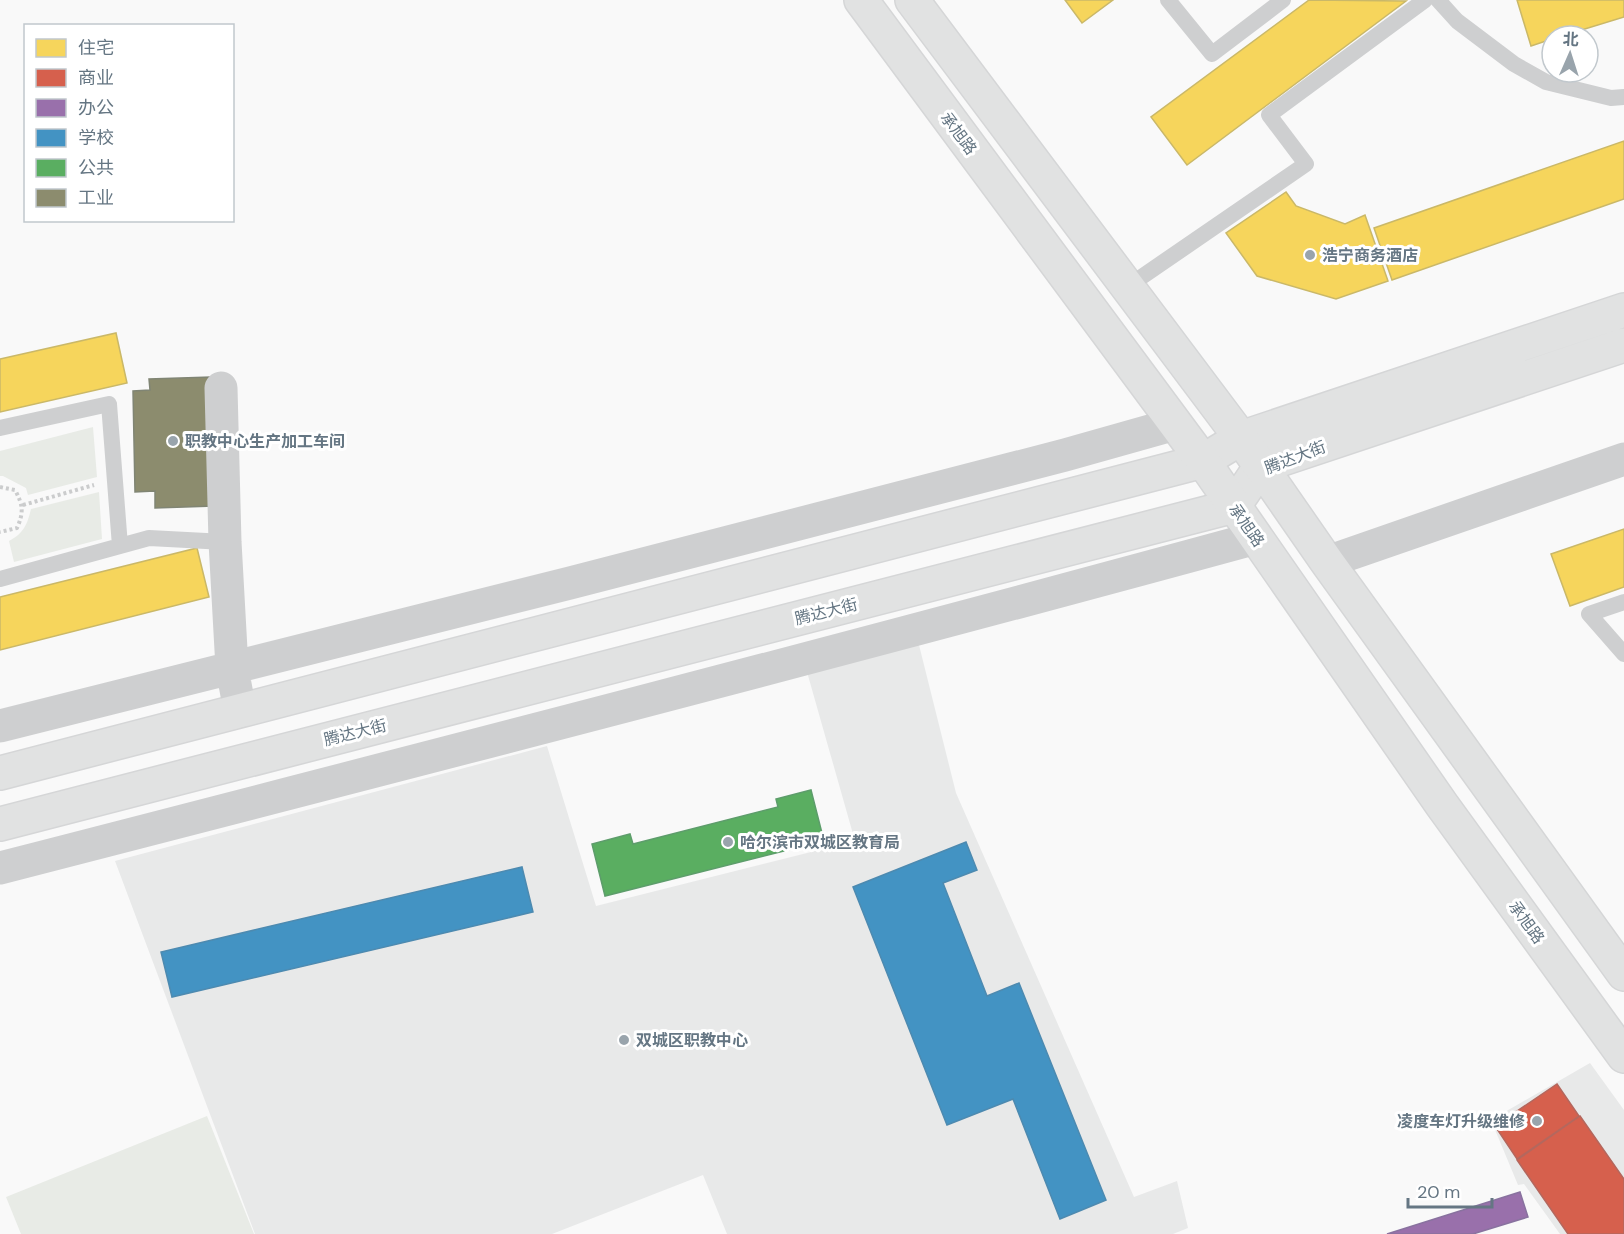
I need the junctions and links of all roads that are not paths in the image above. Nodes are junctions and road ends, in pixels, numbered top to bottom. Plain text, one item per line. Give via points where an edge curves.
1 (861, 0) edge
2 (913, 0) edge
3 (1168, 0) edge
4 (1283, 0) edge
5 (1425, 0) edge
6 (1438, 0) edge
7 (1624, 97) edge
8 (1127, 287) junction
9 (1624, 310) edge
10 (1624, 345) edge
11 (221, 388) dead end
12 (1175, 424) junction
13 (0, 428) edge
14 (1241, 438) junction
15 (1624, 459) edge
16 (1203, 461) junction
17 (1261, 466) junction
18 (1234, 506) junction
19 (1256, 538) junction
20 (225, 542) junction
21 (120, 546) junction
22 (1328, 562) junction
23 (0, 579) edge
24 (1624, 602) edge
25 (1624, 654) edge
26 (232, 668) junction
27 (240, 711) junction
28 (0, 726) edge
29 (0, 773) edge
30 (0, 824) edge
31 (0, 868) edge
32 (1624, 974) edge
33 (1624, 1056) edge

1 - 12 main road, 承旭路
2 - 8 main road
3 - 4 lane via 1212,54
5 - 8 lane via 1269,115 1306,165
6 - 7 lane via 1457,21 1514,64 1546,82 1611,98
8 - 14 main road
9 - 14 main road, 腾达大街
10 - 17 main road, 腾达大街
11 - 20 street
12 - 16 main road, 承旭路
12 - 26 street
13 - 21 lane via 109,404
14 - 16 main road, 腾达大街
14 - 17 main road
15 - 22 street
16 - 18 main road, 承旭路
16 - 27 main road, 腾达大街
17 - 18 main road, 腾达大街
17 - 22 main road
18 - 19 main road, 承旭路
18 - 30 main road, 腾达大街
19 - 31 street via 624,708
19 - 33 main road, 承旭路 via 1442,805
20 - 21 lane via 149,538
20 - 26 street
21 - 23 lane
22 - 32 main road
24 - 25 lane via 1588,614
26 - 27 street
26 - 28 street
27 - 29 main road, 腾达大街

